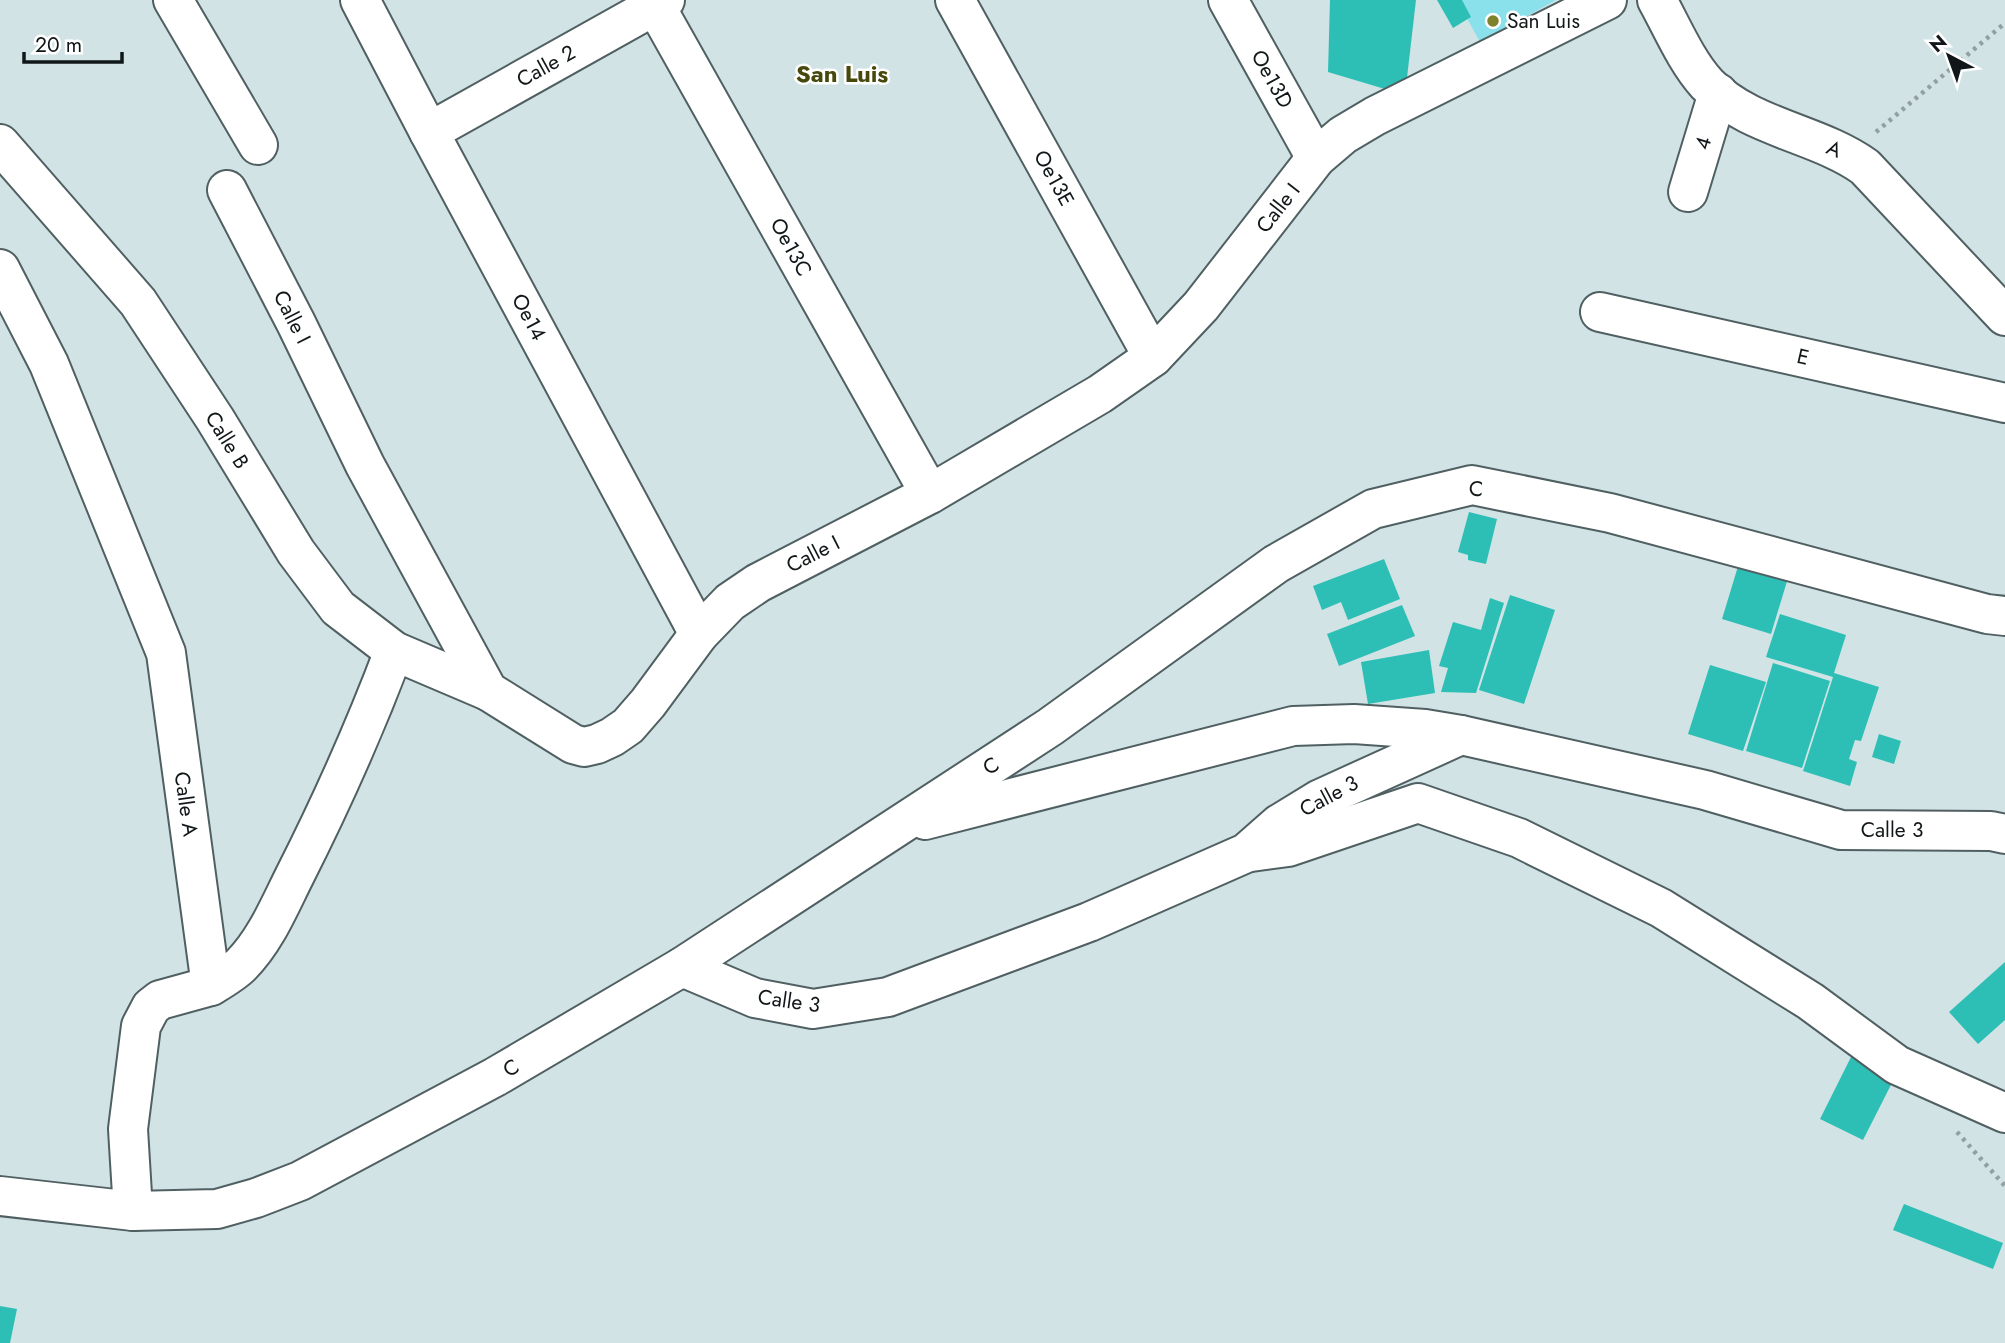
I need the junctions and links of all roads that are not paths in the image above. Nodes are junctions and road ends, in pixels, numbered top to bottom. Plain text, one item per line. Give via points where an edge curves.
1 (173, 0) edge
2 (360, 0) edge
3 (955, 0) edge
4 (1228, 0) edge
5 (1608, 0) edge
6 (1657, 0) edge
7 (657, 2) edge
8 (1718, 93) junction
9 (429, 132) junction
10 (0, 144) edge
11 (258, 145) dead end
12 (1316, 158) junction
13 (227, 190) dead end
14 (1688, 192) dead end
15 (0, 269) edge
16 (1601, 312) dead end
17 (2005, 316) edge
18 (1153, 357) junction
19 (2005, 403) edge
20 (930, 494) junction
21 (2005, 616) edge
22 (699, 634) junction
23 (394, 651) junction
24 (488, 691) junction
25 (1461, 735) junction
26 (896, 827) junction
27 (2005, 834) edge
28 (1246, 853) junction
29 (682, 967) junction
30 (211, 986) junction
31 (2005, 1113) edge
32 (0, 1196) edge
33 (133, 1211) junction

1 - 11 street
2 - 9 street, Oe14
3 - 18 street, Oe13E
4 - 12 street, Oe13D
5 - 12 street, Calle I via 1375,116
6 - 8 street, A via 1695,68
7 - 9 street, Calle 2
7 - 20 street, Oe13C
8 - 14 street, 4
8 - 17 street, A via 1749,113 1849,156 1881,183
9 - 22 street, Oe14
10 - 23 street, Calle B via 138,302 326,593 338,608
12 - 18 street, Calle I via 1201,306
13 - 24 street, Calle I via 365,465
15 - 30 street, Calle A via 49,365 166,653
16 - 19 street, E
18 - 20 street, Calle I via 1100,394
20 - 22 street, Calle I via 758,583 730,601
21 - 26 street, C via 1610,513 1472,485 1373,509 1276,564 1050,727
22 - 24 street, Calle I via 628,726 597,744 573,744
23 - 24 street, Calle B
23 - 30 street via 330,806 272,920 240,967
25 - 26 street via 1354,724 1293,726
25 - 27 street, Calle 3 via 1705,790 1841,830
25 - 28 street, Calle 3 via 1320,799 1279,824
26 - 29 street, C
28 - 29 street, Calle 3 via 1089,922 888,996 813,1009 755,998
28 - 31 street via 1288,847 1418,803 1431,807 1518,838 1661,908 1810,1001 1897,1065
29 - 33 street, C via 495,1077 300,1181 217,1209
30 - 33 street via 160,1000 141,1026 128,1129
32 - 33 street, C

